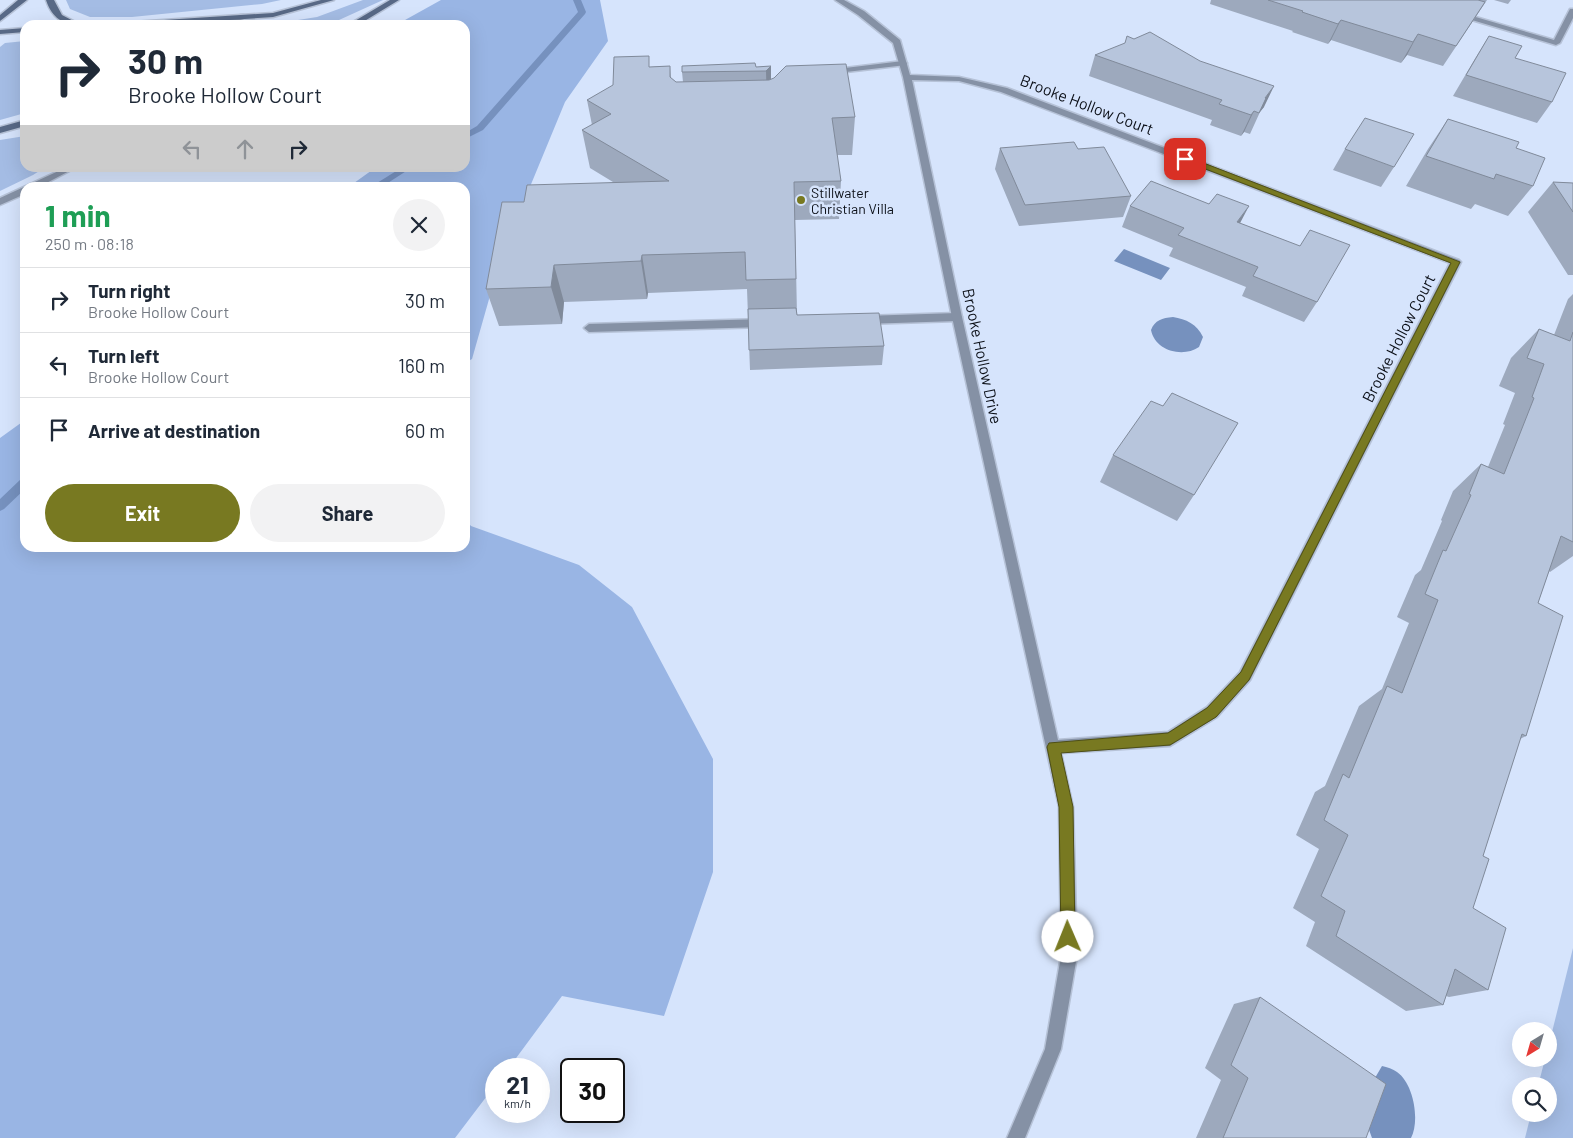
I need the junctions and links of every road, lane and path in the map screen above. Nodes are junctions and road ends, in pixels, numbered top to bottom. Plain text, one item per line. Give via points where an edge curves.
1 (23, 0) edge
2 (50, 0) edge
3 (330, 0) edge
4 (396, 0) edge
5 (839, 0) edge
6 (1446, 11) edge
7 (1573, 11) edge
8 (241, 17) junction
9 (0, 19) edge
10 (64, 20) edge
11 (195, 20) edge
12 (230, 20) edge
13 (361, 20) edge
14 (20, 30) edge
15 (0, 32) edge
16 (903, 63) junction
17 (907, 77) junction
18 (820, 78) edge
19 (20, 124) edge
20 (0, 130) edge
21 (62, 172) edge
22 (41, 182) edge
23 (20, 192) edge
24 (0, 202) edge
25 (957, 317) junction
26 (858, 320) edge
27 (778, 323) edge
28 (589, 328) dead end
29 (1054, 747) junction
30 (1016, 1138) edge

1 - 9 main road
2 - 10 main road via 53,11
3 - 8 main road via 274,15
4 - 13 main road
5 - 16 street, Brooke Hollow Drive via 862,13 897,42
6 - 7 street via 1556,43
8 - 11 main road
8 - 12 street
14 - 15 main road
16 - 17 street, Brooke Hollow Drive
16 - 18 street via 845,70
17 - 25 street, Brooke Hollow Drive
17 - 29 street, Brooke Hollow Court via 959,79 1004,90 1456,262 1245,676 1212,712 1170,739
19 - 20 main road
21 - 22 street
23 - 24 street
25 - 26 street
25 - 29 street, Brooke Hollow Drive
27 - 28 street
29 - 30 street, Brooke Hollow Drive via 1066,807 1068,956 1053,1050

